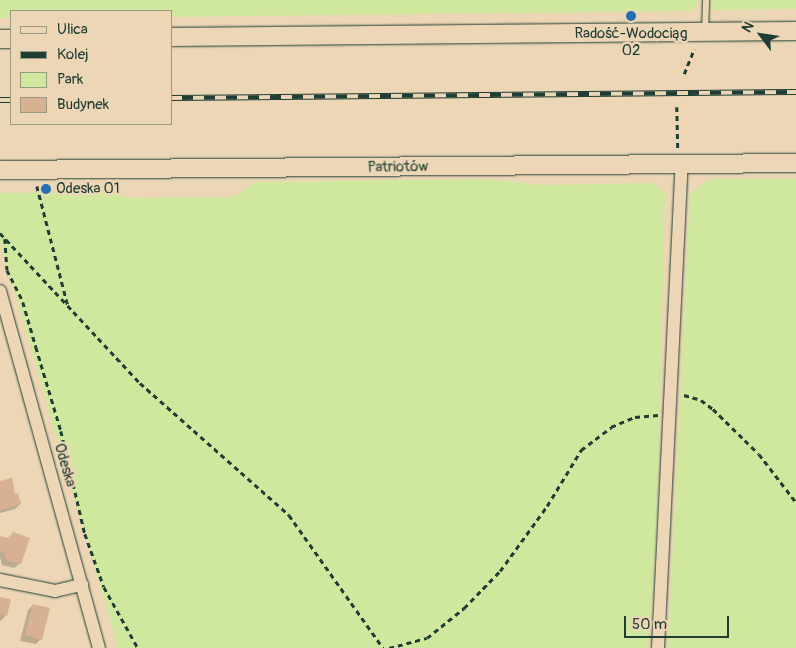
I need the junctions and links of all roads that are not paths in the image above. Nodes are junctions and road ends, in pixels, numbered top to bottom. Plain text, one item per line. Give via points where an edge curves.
1 (706, 0) edge
2 (796, 31) edge
3 (705, 32) junction
4 (172, 37) edge
5 (796, 163) edge
6 (682, 164) junction
7 (0, 170) edge
8 (0, 291) edge
9 (0, 580) edge
10 (82, 585) junction
11 (99, 648) edge
12 (658, 648) edge

1 - 3 lane
2 - 3 main road
3 - 4 main road
5 - 6 main road, Patriotów
6 - 7 main road, Patriotów
6 - 12 street
8 - 10 street, Odeska
9 - 10 street via 55,591
10 - 11 street, Odeska

